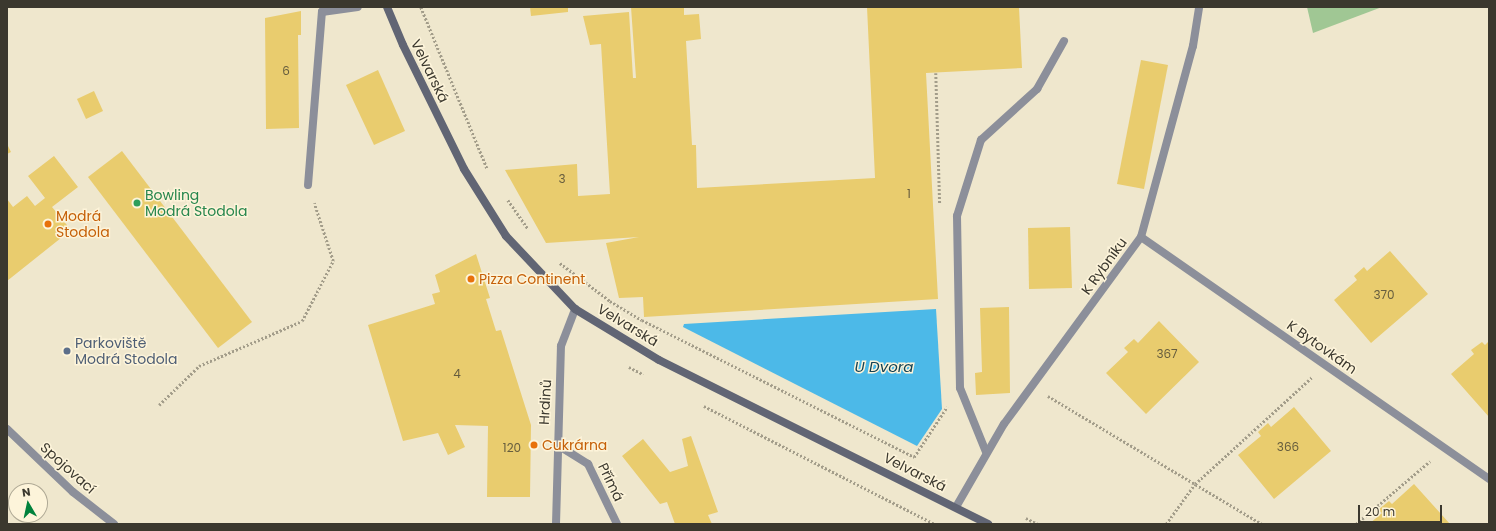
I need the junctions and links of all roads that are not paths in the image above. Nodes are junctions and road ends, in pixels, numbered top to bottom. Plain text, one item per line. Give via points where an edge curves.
1 (358, 7) edge
2 (387, 7) edge
3 (1199, 7) edge
4 (1064, 41) dead end
5 (308, 185) road end
6 (1141, 237) junction
7 (575, 309) junction
8 (7, 429) edge
9 (556, 444) junction
10 (986, 452) junction
11 (1489, 479) edge
12 (956, 507) junction
13 (114, 524) edge
14 (556, 524) edge
15 (617, 524) edge
16 (988, 524) edge

1 - 5 street via 322,12
2 - 7 main road, Velvarská via 402,45 464,169 506,236
3 - 6 street, K Rybníku via 1193,46
4 - 10 street via 1037,89 981,140 957,216 960,388
6 - 10 street, K Rybníku
6 - 11 street, K Bytovkám
7 - 9 street, Hrdinů via 561,346
7 - 12 main road, Velvarská via 659,360
8 - 13 street, Spojovací via 73,492
9 - 14 street, Hrdinů
9 - 15 street, Přímá via 588,464
10 - 12 street, K Rybníku
12 - 16 main road, Velvarská

